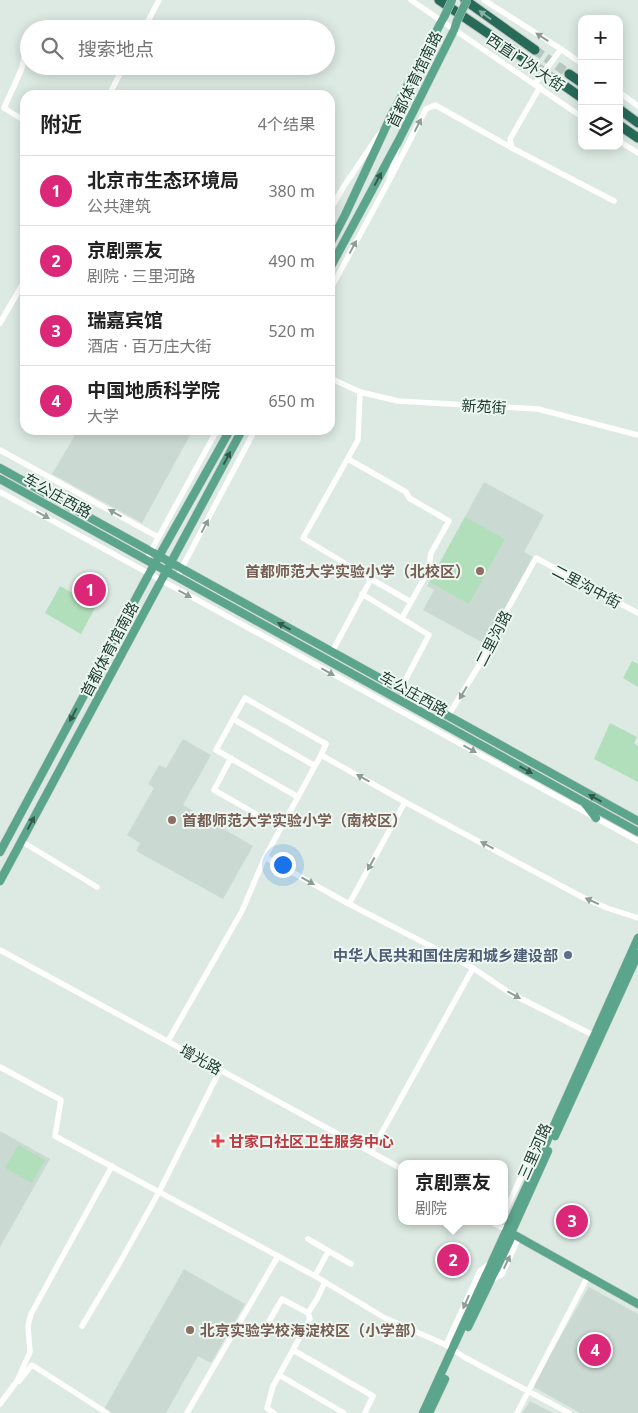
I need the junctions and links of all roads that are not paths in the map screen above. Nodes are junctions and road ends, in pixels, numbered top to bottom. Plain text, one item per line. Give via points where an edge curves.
1 (159, 0) edge
2 (411, 0) edge
3 (466, 0) edge
4 (484, 0) edge
5 (445, 1) edge
6 (443, 18) junction
7 (149, 20) edge
8 (454, 30) junction
9 (562, 49) junction
10 (535, 50) tunnel mouth
11 (527, 60) tunnel mouth
12 (578, 61) edge
13 (20, 72) edge
14 (570, 74) tunnel mouth
15 (119, 75) edge
16 (578, 80) edge
17 (562, 84) tunnel mouth
18 (537, 86) junction
19 (112, 90) edge
20 (578, 95) edge
21 (623, 95) edge
22 (638, 106) edge
23 (623, 112) edge
24 (578, 113) edge
25 (391, 116) junction
26 (20, 118) edge
27 (638, 123) edge
28 (623, 128) edge
29 (638, 138) edge
30 (399, 140) junction
31 (623, 144) edge
32 (512, 148) junction
33 (638, 153) edge
34 (389, 181) junction
35 (335, 201) edge
36 (614, 201) dead end
37 (335, 234) edge
38 (335, 259) edge
39 (335, 281) edge
40 (20, 289) edge
41 (0, 323) edge
42 (335, 380) edge
43 (360, 392) junction
44 (213, 435) edge
45 (227, 435) edge
46 (239, 435) edge
47 (252, 435) edge
48 (638, 435) edge
49 (0, 450) edge
50 (348, 459) junction
51 (0, 468) edge
52 (0, 479) edge
53 (0, 492) edge
54 (158, 536) junction
55 (150, 551) junction
56 (159, 556) junction
57 (536, 558) joint
58 (146, 560) junction
59 (171, 563) junction
60 (154, 565) junction
61 (182, 569) junction
62 (166, 571) junction
63 (149, 574) junction
64 (177, 577) junction
65 (371, 579) junction
66 (161, 581) junction
67 (362, 594) junction
68 (411, 602) junction
69 (638, 613) edge
70 (402, 618) junction
71 (332, 652) junction
72 (400, 690) junction
73 (448, 716) junction
74 (233, 719) junction
75 (321, 755) junction
76 (231, 758) junction
77 (315, 766) junction
78 (298, 797) junction
79 (406, 802) junction
80 (583, 802) junction
81 (596, 818) junction
82 (638, 821) edge
83 (281, 828) junction
84 (638, 832) edge
85 (21, 841) junction
86 (638, 841) edge
87 (0, 852) edge
88 (265, 857) junction
89 (0, 881) edge
90 (97, 887) dead end
91 (349, 904) junction
92 (638, 918) edge
93 (638, 938) edge
94 (0, 950) edge
95 (638, 954) edge
96 (473, 968) junction
97 (594, 1035) junction
98 (168, 1041) junction
99 (0, 1067) edge
100 (220, 1070) junction
101 (547, 1142) junction
102 (371, 1152) junction
103 (112, 1166) junction
104 (398, 1167) edge
105 (159, 1192) junction
106 (508, 1205) edge
107 (508, 1230) edge
108 (308, 1239) dead end
109 (328, 1252) junction
110 (278, 1256) junction
111 (351, 1264) dead end
112 (315, 1276) junction
113 (588, 1276) junction
114 (326, 1282) junction
115 (638, 1304) edge
116 (308, 1313) junction
117 (268, 1323) dead end
118 (82, 1326) dead end
119 (452, 1348) junction
120 (293, 1350) junction
121 (279, 1375) junction
122 (16, 1384) dead end
123 (529, 1391) junction
124 (0, 1404) edge
125 (107, 1413) edge
126 (187, 1413) edge
127 (274, 1413) edge
128 (344, 1413) edge
129 (365, 1413) edge
130 (423, 1413) edge
131 (429, 1413) edge
132 (517, 1413) edge
133 (569, 1413) edge

1 - 7 street
2 - 6 street, 西直门外大街
3 - 8 main road, 首都体育馆南路, bridge
10 -> 3 highway, 西直门外大街
9 -> 4 street, 西直门外大街
5 - 6 main road, 首都体育馆南路, bridge
5 - 11 highway, 西直门外大街
6 - 8 street, 西直门外大街
6 - 25 main road, 首都体育馆南路
8 - 18 street, 西直门外大街
8 - 30 main road, 首都体育馆南路
9 - 12 street, 西直门外大街
9 - 18 street, bridge
13 - 26 street via 4,108
14 - 16 highway, 西直门外大街
15 - 19 street
17 - 20 highway, 西直门外大街
18 - 24 street, 西直门外大街
18 - 32 street via 510,139
21 - 22 street
23 - 27 highway
25 - 35 street, 首都体育馆南路
25 - 37 main road, 首都体育馆南路
28 - 29 highway
30 - 34 street, 首都体育馆南路
38 -> 30 main road, 首都体育馆南路
31 - 33 street
34 -> 32 street via 426,109 435,104
32 - 36 street
39 -> 34 street, 首都体育馆南路
40 - 41 street
42 - 43 street, 新苑街
43 - 48 street, 新苑街 via 398,401 538,408
43 - 50 street via 358,440
44 - 54 street
45 - 56 main road, 首都体育馆南路
59 -> 46 main road, 首都体育馆南路
61 -> 47 street
54 -> 49 street
50 - 65 street via 303,538
50 - 68 street via 449,521 431,553 428,571
51 - 55 main road, 车公庄西路
52 - 58 main road, 车公庄西路
53 -> 63 street
54 - 55 street
55 - 56 main road, 车公庄西路
55 - 58 street
56 - 59 main road, 车公庄西路
56 - 60 main road, 首都体育馆南路
57 - 69 street, 二里沟中街
57 -> 73 street, 二里沟路 via 486,654
58 - 60 main road, 车公庄西路
59 - 61 main road, 车公庄西路
59 - 62 main road, 首都体育馆南路
60 - 62 main road, 车公庄西路
60 - 63 main road, 首都体育馆南路
61 - 64 street
71 -> 61 main road, 车公庄西路
62 - 64 main road, 车公庄西路
62 - 66 main road, 首都体育馆南路
63 - 66 street
63 -> 87 main road, 首都体育馆南路
64 -> 80 main road, 车公庄西路
65 - 67 street
65 - 68 street
66 -> 81 street
85 -> 66 main road, 首都体育馆南路
67 - 70 street
67 - 71 street
68 - 70 street
70 - 72 street via 429,635
71 - 72 main road, 车公庄西路
72 - 73 main road, 车公庄西路
82 -> 73 main road, 车公庄西路
74 - 75 street via 245,698 326,744
74 - 76 street via 216,750
74 - 77 street
75 - 77 street
79 -> 75 street
76 - 78 street
76 - 83 street via 214,790
77 - 78 street
78 - 83 street
79 -> 91 street
92 -> 79 street via 582,897
80 - 81 main road
80 - 84 main road, 车公庄西路
81 - 86 street
83 - 88 street
85 - 89 main road, 首都体育馆南路
85 - 90 street
88 -> 91 street
88 - 98 street via 242,911
91 - 96 street
93 - 97 main road, 三里河路
94 - 98 street, 增光路
95 - 97 main road, 三里河路
96 -> 97 street via 510,993
96 - 102 street
97 - 101 main road, 三里河路
97 - 107 main road, 三里河路
98 - 100 street, 增光路
99 - 103 street via 60,1100 55,1136
100 - 102 street, 增光路
100 - 105 street
101 - 106 street, 三里河路 via 531,1155
101 - 107 main road, 三里河路
102 - 104 street, 增光路
103 - 105 street
103 - 124 street via 31,1314 28,1326 30,1352 17,1381
105 - 110 street
105 - 118 street
107 - 113 main road
107 -> 119 main road, 三里河路
119 -> 107 main road, 三里河路 via 510,1240
108 - 109 street
109 - 111 street
109 - 112 street
110 - 112 street
110 - 126 street
112 - 114 street
113 - 115 main road
113 - 123 street
114 - 116 street
114 - 119 street via 385,1318
116 - 117 street via 282,1299
116 - 120 street via 310,1319
119 - 123 street
119 - 130 main road, 三里河路
119 - 131 main road, 三里河路
120 - 121 street
120 - 129 street via 373,1396
121 - 127 street via 268,1408
121 - 128 street
122 - 125 street via 32,1365
123 - 132 street
123 - 133 street

